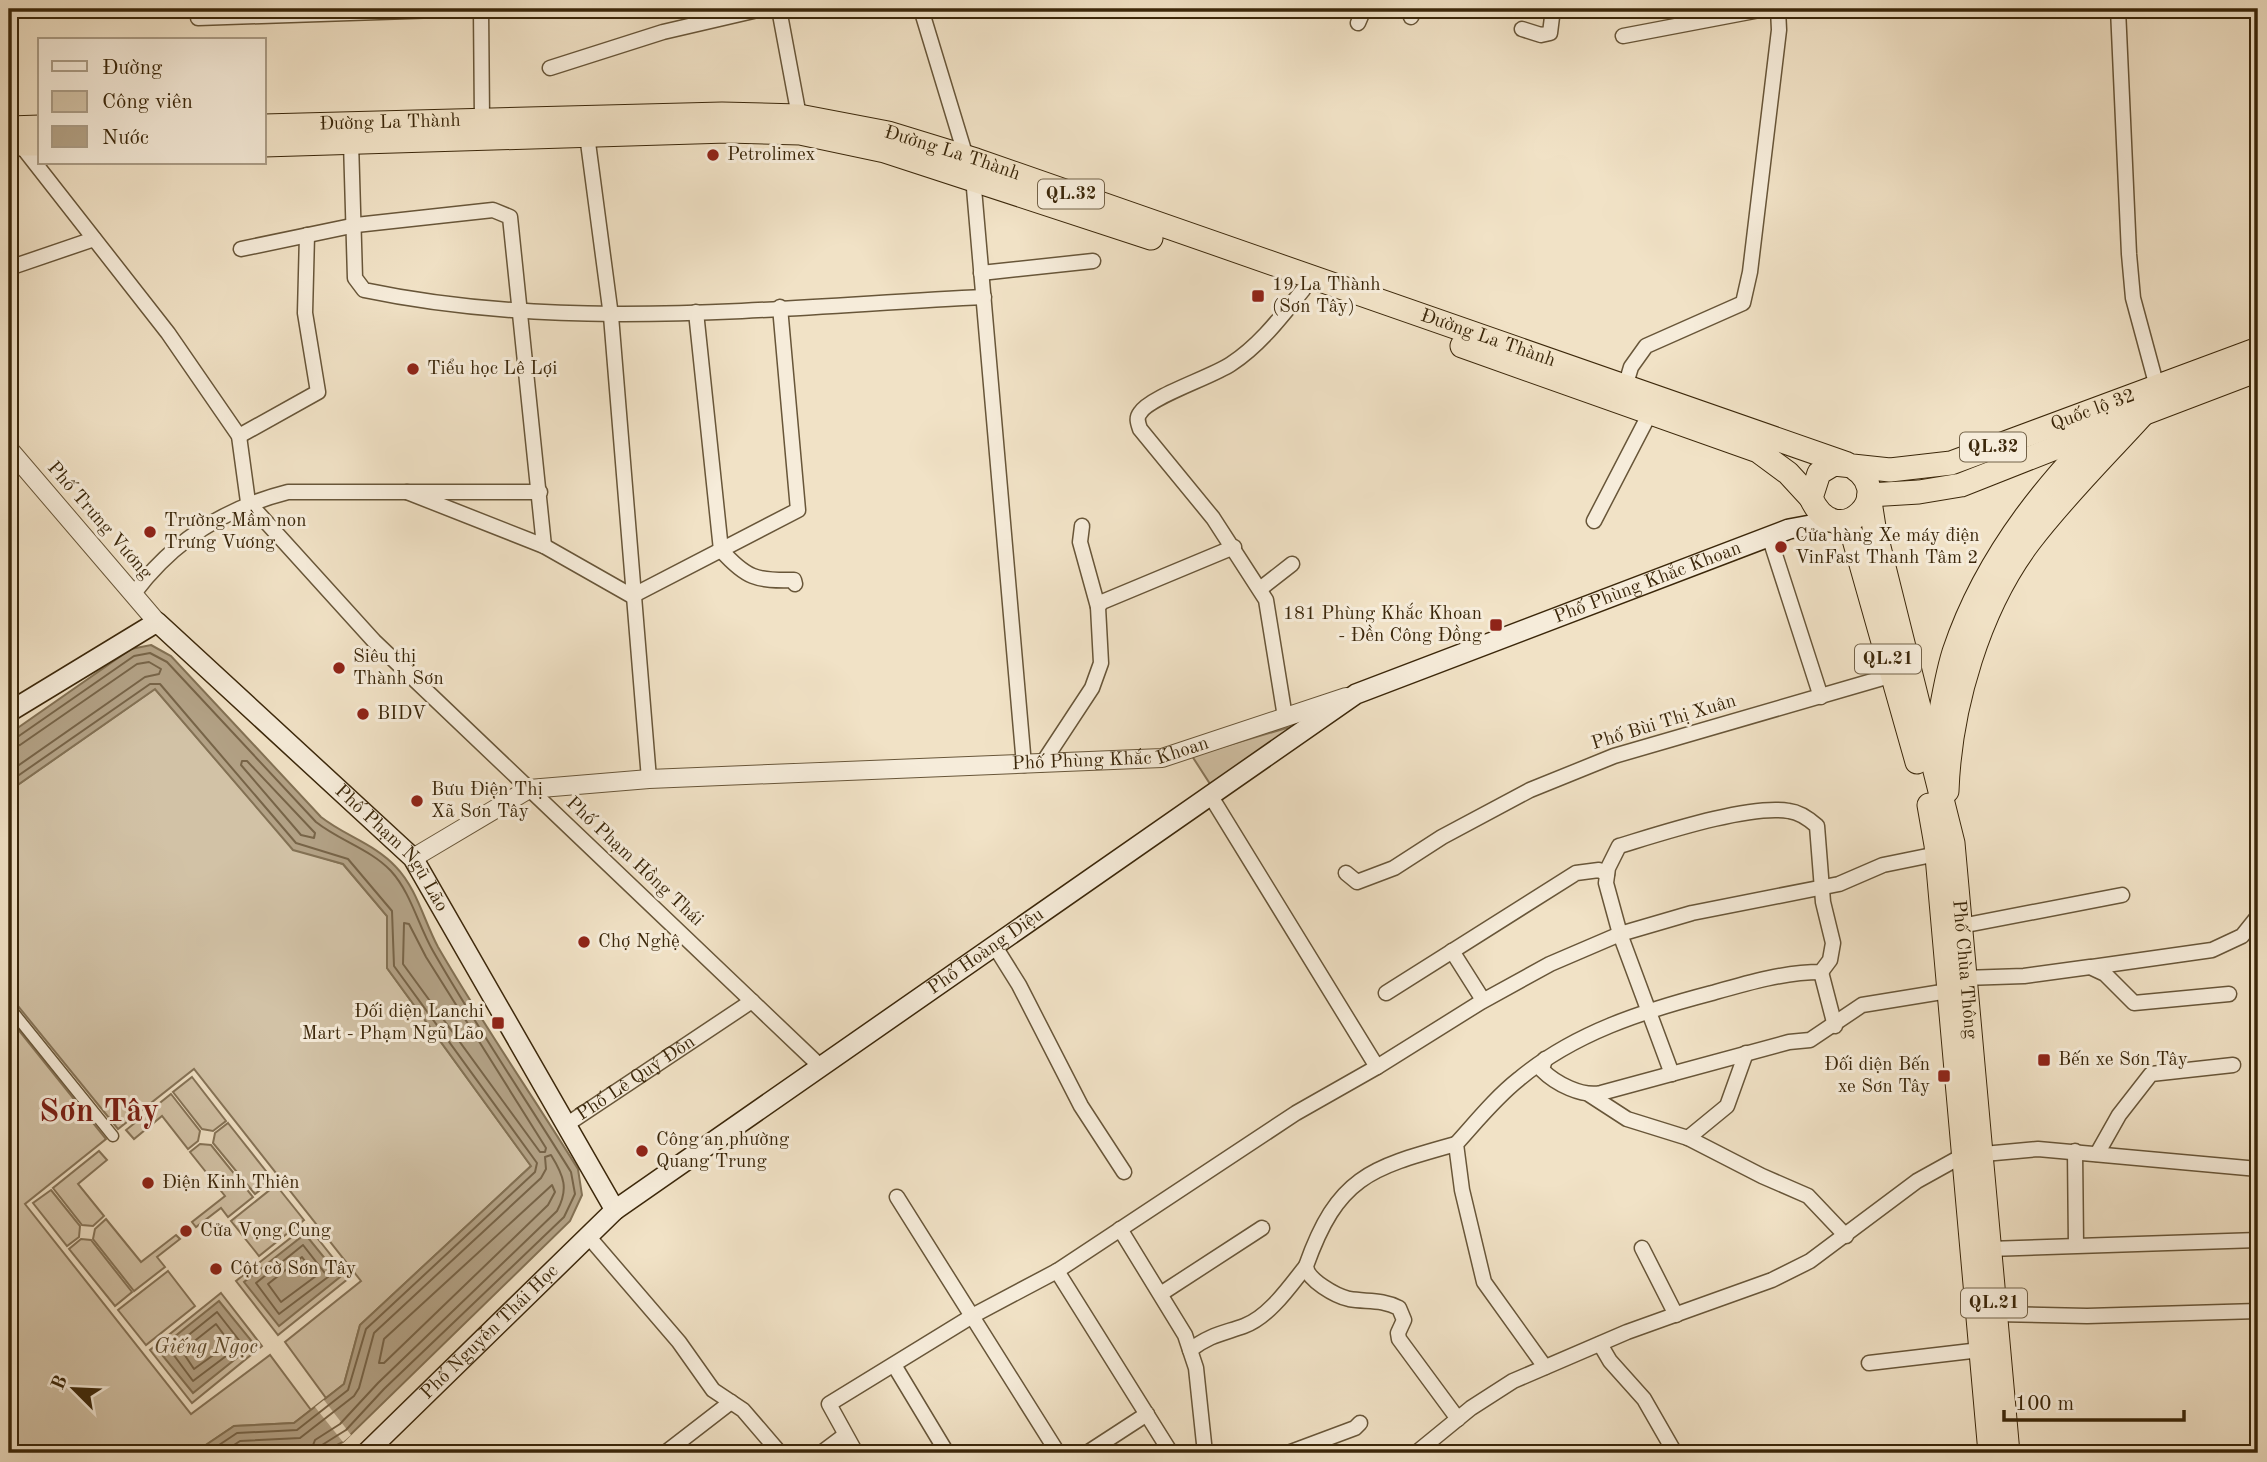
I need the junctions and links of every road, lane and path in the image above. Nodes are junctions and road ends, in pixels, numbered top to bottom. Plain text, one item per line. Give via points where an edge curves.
1 (468, 9) edge
2 (481, 9) edge
3 (762, 9) edge
4 (779, 9) edge
5 (921, 9) edge
6 (1364, 9) edge
7 (1553, 9) edge
8 (1765, 9) edge
9 (1778, 9) edge
10 (2118, 9) edge
11 (391, 10) edge
12 (229, 13) edge
13 (198, 18) dead end
14 (1358, 23) dead end
15 (1522, 29) dead end
16 (1623, 36) dead end
17 (550, 68) dead end
18 (799, 116) junction
19 (482, 120) junction
20 (266, 126) edge
21 (38, 128) edge
22 (587, 135) junction
23 (19, 140) edge
24 (351, 142) junction
25 (266, 145) edge
26 (969, 167) junction
27 (352, 226) junction
28 (307, 235) junction
29 (93, 239) junction
30 (241, 249) dead end
31 (1093, 261) dead end
32 (9, 268) edge
33 (981, 273) junction
34 (1303, 290) junction
35 (984, 297) junction
36 (780, 307) junction
37 (522, 311) junction
38 (696, 312) junction
39 (611, 316) junction
40 (2258, 349) edge
41 (2258, 370) edge
42 (1625, 387) junction
43 (2146, 398) junction
44 (1650, 413) junction
45 (2099, 431) junction
46 (239, 436) junction
47 (9, 449) edge
48 (1845, 463) junction
49 (407, 492) junction
50 (540, 492) junction
51 (1869, 495) junction
52 (1811, 498) junction
53 (248, 502) junction
54 (1594, 521) dead end
55 (1835, 522) junction
56 (1082, 526) dead end
57 (1788, 529) junction
58 (1769, 537) junction
59 (544, 546) junction
60 (1234, 547) junction
61 (720, 551) junction
62 (1292, 564) dead end
63 (795, 584) dead end
64 (1260, 589) junction
65 (135, 592) junction
66 (632, 596) junction
67 (1098, 607) junction
68 (157, 622) junction
69 (1893, 675) junction
70 (1356, 694) joint
71 (1821, 696) junction
72 (9, 712) edge
73 (1299, 718) junction
74 (1932, 760) junction
75 (1042, 764) junction
76 (1024, 765) junction
77 (649, 779) junction
78 (529, 789) junction
79 (1210, 794) junction
80 (1929, 803) junction
81 (1945, 849) junction
82 (413, 858) junction
83 (1346, 873) dead end
84 (1607, 874) junction
85 (1822, 885) junction
86 (2122, 895) dead end
87 (2258, 916) edge
88 (1961, 926) junction
89 (1620, 934) junction
90 (994, 945) junction
91 (1452, 951) junction
92 (2090, 967) junction
93 (1821, 972) junction
94 (1956, 985) junction
95 (1386, 993) dead end
96 (2229, 994) dead end
97 (1483, 1000) junction
98 (752, 1001) junction
99 (9, 1007) edge
100 (1650, 1011) junction
101 (1835, 1026) junction
102 (1746, 1053) junction
103 (1545, 1059) junction
104 (2233, 1065) dead end
105 (820, 1066) junction
106 (1377, 1067) junction
107 (1672, 1074) junction
108 (1590, 1095) junction
109 (566, 1125) junction
110 (114, 1136) dead end
111 (1688, 1138) junction
112 (1456, 1144) junction
113 (2075, 1151) junction
114 (1971, 1154) junction
115 (2096, 1154) junction
116 (2258, 1169) edge
117 (1124, 1172) dead end
118 (897, 1197) dead end
119 (615, 1210) junction
120 (1262, 1228) dead end
121 (1120, 1229) junction
122 (588, 1236) junction
123 (1846, 1236) junction
124 (2258, 1240) edge
125 (2076, 1245) junction
126 (1642, 1248) dead end
127 (1989, 1249) junction
128 (1306, 1266) junction
129 (1057, 1271) junction
130 (1161, 1293) junction
131 (2258, 1311) edge
132 (1995, 1314) junction
133 (974, 1315) junction
134 (1676, 1315) junction
135 (1600, 1344) junction
136 (1190, 1350) junction
137 (1980, 1350) junction
138 (1869, 1363) dead end
139 (894, 1365) junction
140 (1545, 1367) junction
141 (731, 1402) junction
142 (1147, 1414) junction
143 (1995, 1418) junction
144 (1458, 1419) junction
145 (1360, 1423) dead end
146 (845, 1436) junction
147 (366, 1453) edge
148 (665, 1453) edge
149 (780, 1453) edge
150 (821, 1453) edge
151 (856, 1453) edge
152 (947, 1453) edge
153 (1058, 1453) edge
154 (1087, 1453) edge
155 (1171, 1453) edge
156 (1205, 1453) edge
157 (1288, 1453) edge
158 (1416, 1453) edge
159 (1675, 1453) edge
160 (1990, 1453) edge
161 (2008, 1453) edge

1 - 11 street
2 - 19 street
3 - 17 street via 663,32
4 - 18 street
5 - 26 street
6 - 14 street
7 - 15 street via 1550,33
8 - 16 street
9 - 42 street via 1744,303 1646,346 1631,367
10 - 43 street via 2129,254
11 - 12 street
12 - 13 street
18 - 19 highway, Đường La Thành / QL.32
18 - 26 highway, Đường La Thành / QL.32 via 888,133
19 - 20 highway, Đường La Thành / QL.32
21 - 23 highway
22 - 24 highway, Đường La Thành / QL.32
22 - 26 highway, Đường La Thành / QL.32 via 800,133
22 - 39 street
23 - 29 street
24 - 25 highway, Đường La Thành / QL.32
24 - 27 street
26 - 33 street
26 - 34 highway, Đường La Thành / QL.32
26 - 42 highway, Đường La Thành / QL.32
27 - 28 street
27 - 37 street via 355,278 364,290
27 - 37 street via 502,212 510,217 514,230
28 - 30 street
28 - 46 street via 304,313 318,392
29 - 32 street
29 - 46 street via 168,333
31 - 33 street
33 - 35 street
34 - 44 highway, Đường La Thành / QL.32
34 - 60 street via 1267,334 1231,364 1153,403 1137,420
35 - 36 street
35 - 76 street
36 - 38 street
36 - 61 street via 798,510
37 - 39 street
37 - 50 street
38 - 39 street
38 - 61 street
39 - 66 street
40 - 43 highway, Quốc lộ 32 / QL.32
41 - 43 highway, Quốc lộ 32 / QL.32
42 - 48 highway, Đường La Thành / QL.32
43 - 45 highway, Quốc lộ 32 / QL.32
43 - 48 highway, Quốc lộ 32 / QL.32 via 1951,463 1890,470
43 - 81 highway via 2029,542 1986,622 1957,717 1948,765
44 - 52 highway, Đường La Thành / QL.32 via 1758,451
44 - 54 street
45 - 51 highway, Quốc lộ 32 / QL.32 via 1961,485
45 - 74 highway via 2049,487 1987,573 1953,655
46 - 53 street
47 - 65 street, Phố Trưng Vương
48 - 51 highway via 1868,481
48 - 52 highway via 1819,473
49 - 50 street
49 - 53 street via 288,492
49 - 59 street
50 - 59 street
51 - 55 highway via 1856,518
51 - 74 highway, Phố Chùa Thông / QL.21
52 - 55 highway via 1820,515
52 - 57 main road
53 - 65 street via 183,541
53 - 78 street, Phố Phạm Hồng Thái via 374,641
55 - 57 main road, Phố Phùng Khắc Khoan
55 - 69 highway, Phố Chùa Thông / QL.21 via 1853,536
56 - 67 street via 1080,542
57 - 58 main road, Phố Phùng Khắc Khoan
58 - 70 main road, Phố Phùng Khắc Khoan
58 - 71 street
59 - 66 street
60 - 64 street
60 - 67 street
61 - 63 street via 741,572 756,579 794,580
61 - 66 street
62 - 64 street
64 - 73 street
65 - 68 street, Phố Trưng Vương
66 - 77 street
67 - 75 street via 1101,663 1091,688
68 - 72 main road
68 - 82 main road, Phố Phạm Ngũ Lão
69 - 71 street, Phố Bùi Thị Xuân
69 - 80 highway, Phố Chùa Thông / QL.21
70 - 73 main road, Phố Hoàng Diệu
71 - 83 street, Phố Bùi Thị Xuân via 1614,756 1530,790 1394,868 1362,881 1351,880
73 - 75 street, Phố Phùng Khắc Khoan via 1162,758
73 - 79 main road, Phố Hoàng Diệu
74 - 80 highway
74 - 81 highway, Phố Chùa Thông / QL.21
75 - 76 street, Phố Phùng Khắc Khoan
76 - 77 street, Phố Phùng Khắc Khoan
77 - 78 street, Phố Phùng Khắc Khoan
78 - 82 street, Phố Phùng Khắc Khoan
78 - 98 street, Phố Phạm Hồng Thái
79 - 90 main road, Phố Hoàng Diệu
79 - 106 street
80 - 81 highway, Phố Chùa Thông / QL.21
81 - 85 street via 1867,870 1850,881
81 - 88 highway, Phố Chùa Thông / QL.21
81 - 94 highway, Phố Chùa Thông / QL.21
82 - 109 main road, Phố Phạm Ngũ Lão
84 - 85 street via 1619,846 1762,811 1789,811 1817,826
84 - 89 street
84 - 91 street via 1598,870 1576,873
85 - 89 street
85 - 93 street via 1833,943 1830,960
86 - 88 street
87 - 92 street via 2242,936 2212,950
88 - 94 highway, Phố Chùa Thông / QL.21
89 - 97 street
89 - 100 street
90 - 105 main road, Phố Hoàng Diệu
90 - 117 street via 1081,1106
91 - 95 street
91 - 97 street
92 - 94 street
92 - 96 street via 2105,974 2134,1003
93 - 100 street via 1746,984
93 - 101 street
94 - 101 street via 1861,1005
94 - 114 highway, Phố Chùa Thông / QL.21
97 - 106 street
98 - 105 street, Phố Phạm Hồng Thái
98 - 109 street, Phố Lê Quý Đôn
99 - 110 street
100 - 103 street via 1620,1020
100 - 107 street
101 - 102 street via 1810,1040
102 - 107 street
102 - 111 street via 1727,1106
103 - 108 street via 1542,1070 1549,1077
103 - 112 street via 1488,1108
104 - 115 street via 2151,1073
105 - 119 main road, Phố Hoàng Diệu
106 - 121 street via 1296,1113
107 - 108 street
108 - 111 street via 1627,1119
109 - 119 main road, Phố Lê Quý Đôn
111 - 123 street via 1808,1196
112 - 128 street via 1382,1166 1347,1191 1329,1211
112 - 140 street via 1484,1282
113 - 114 street
113 - 115 street
113 - 125 street
114 - 123 street via 1917,1181
114 - 127 highway, Phố Chùa Thông / QL.21
114 - 137 highway, Phố Chùa Thông / QL.21
115 - 116 street
118 - 133 street
119 - 122 main road, Phố Nguyễn Thái Học
120 - 130 street
121 - 129 street
121 - 130 street
122 - 141 street via 679,1342 713,1390
122 - 147 main road, Phố Nguyễn Thái Học
123 - 134 street via 1772,1280
124 - 125 street
125 - 127 street
126 - 134 street
127 - 132 highway, Phố Chùa Thông / QL.21
128 - 136 street via 1289,1288 1246,1325 1211,1335
128 - 144 street via 1311,1277 1338,1295 1379,1300 1399,1308 1404,1320 1399,1339
129 - 133 street
129 - 142 street
130 - 136 street
131 - 132 street
132 - 143 highway, Phố Chùa Thông / QL.21
133 - 139 street
133 - 153 street
134 - 135 street
135 - 140 street
135 - 159 street via 1644,1399
136 - 156 street
137 - 138 street
137 - 143 highway, Phố Chùa Thông / QL.21
139 - 146 street via 829,1404
139 - 152 street
140 - 144 street via 1513,1381
141 - 148 street
141 - 149 street
142 - 154 street
142 - 155 street
143 - 160 highway, Phố Chùa Thông / QL.21
143 - 161 highway, Phố Chùa Thông / QL.21
144 - 158 street
145 - 157 street
146 - 150 street
146 - 151 street

